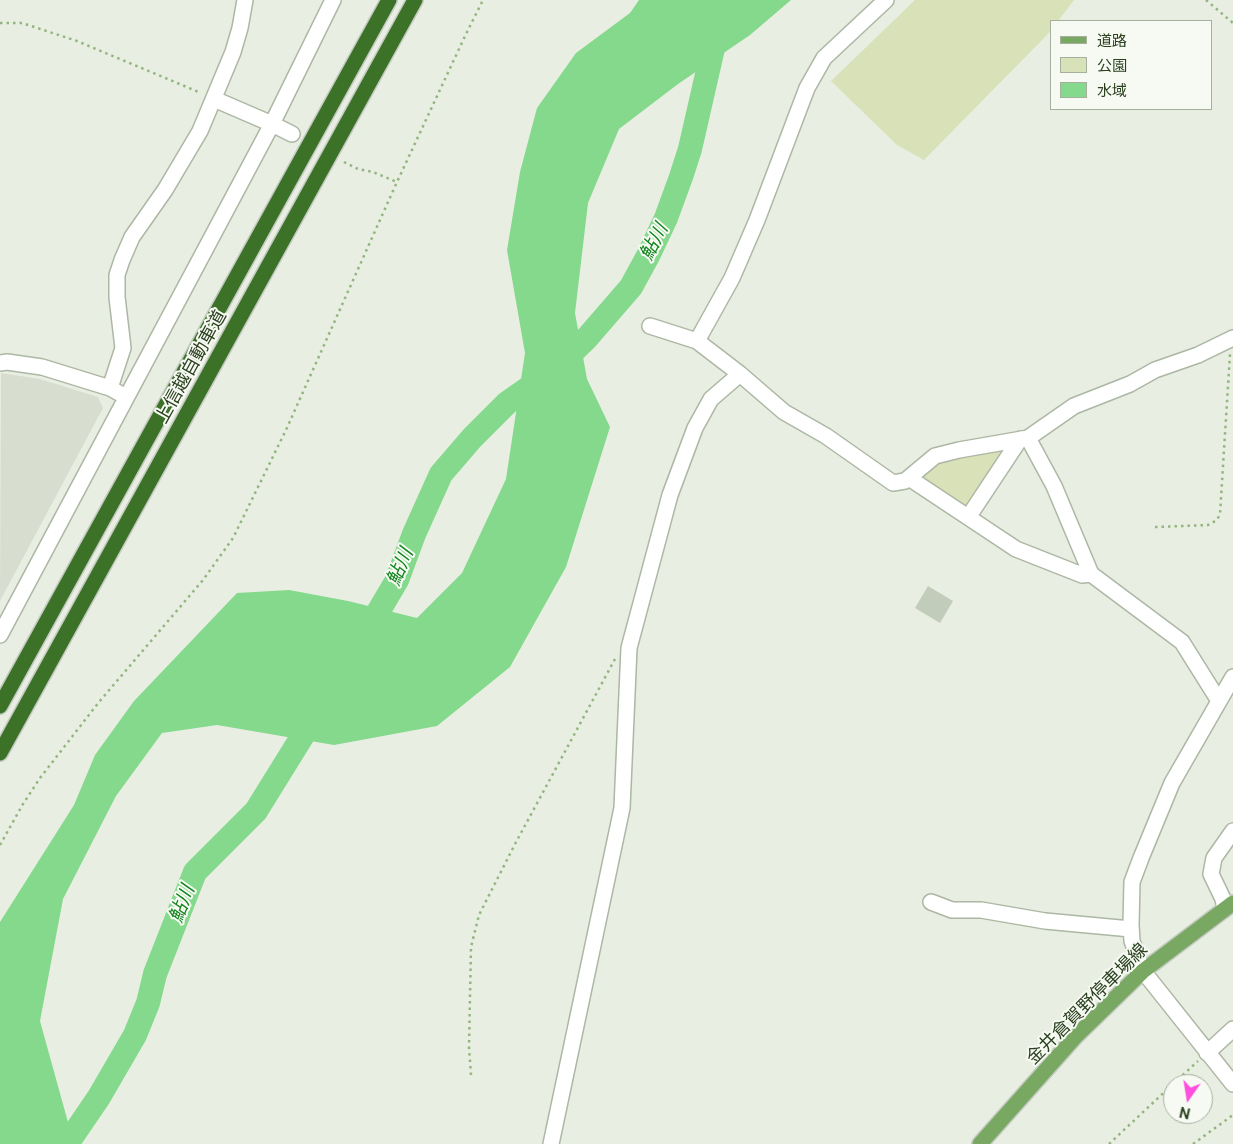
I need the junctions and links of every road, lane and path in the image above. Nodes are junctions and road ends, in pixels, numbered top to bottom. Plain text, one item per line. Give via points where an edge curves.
1 (245, 0) edge
2 (333, 0) edge
3 (389, 0) edge
4 (415, 0) edge
5 (484, 0) edge
6 (886, 0) edge
7 (1206, 0) edge
8 (0, 23) edge
9 (1233, 23) edge
10 (214, 99) junction
11 (272, 124) junction
12 (292, 134) dead end
13 (344, 162) dead end
14 (397, 182) junction
15 (650, 326) dead end
16 (1232, 339) edge
17 (697, 341) junction
18 (0, 363) edge
19 (740, 374) junction
20 (110, 388) junction
21 (127, 397) junction
22 (1024, 438) junction
23 (909, 478) junction
24 (968, 516) junction
25 (1154, 527) dead end
26 (1090, 574) junction
27 (0, 635) edge
28 (629, 648) junction
29 (1233, 678) edge
30 (1219, 700) junction
31 (0, 706) edge
32 (0, 753) edge
33 (1233, 832) edge
34 (0, 845) edge
35 (931, 902) dead end
36 (1229, 906) edge
37 (1131, 929) junction
38 (1143, 971) junction
39 (1233, 1029) edge
40 (1207, 1053) junction
41 (1184, 1074) edge
42 (471, 1075) dead end
43 (1233, 1084) edge
44 (1163, 1093) edge
45 (1233, 1115) edge
46 (551, 1144) edge
47 (980, 1144) edge
48 (1109, 1144) edge
49 (1193, 1144) edge

1 - 10 street via 233,52
2 - 11 street
3 - 31 highway, 上信越自動車道
4 - 32 highway, 上信越自動車道
5 - 14 path
6 - 17 street via 824,58 807,88 732,278
7 - 9 path
8 - 10 path via 22,24 77,40
10 - 11 street
10 - 20 street via 200,130 165,190 132,237 122,260 116,297 123,348
11 - 12 street
11 - 21 street
13 - 14 path via 358,170
14 - 34 path via 286,430 233,538 203,580 99,702 40,778
15 - 17 street
16 - 22 street via 1074,406
16 - 25 path via 1220,514 1217,520 1208,524
17 - 19 street
18 - 20 street via 42,368
19 - 23 street via 784,412 826,436 893,483
19 - 28 street via 712,399 695,428 670,495
20 - 21 street
21 - 27 street
22 - 23 street via 935,456
22 - 24 street
22 - 26 street via 1054,486
23 - 24 street
24 - 26 street via 1016,548 1082,575
26 - 30 street via 1182,642
28 - 42 path via 614,659 479,915 471,947
28 - 46 street via 622,808
29 - 30 street
30 - 37 street via 1172,783 1141,858 1132,882
33 - 36 street via 1214,858 1211,874
35 - 37 street via 952,910 981,910 1045,921
36 - 38 main road, 金井倉賀野停車場線
37 - 38 street
38 - 40 street
38 - 47 main road, 金井倉賀野停車場線 via 1076,1036
39 - 40 street
40 - 41 path
40 - 43 street
44 - 48 path
45 - 49 path

